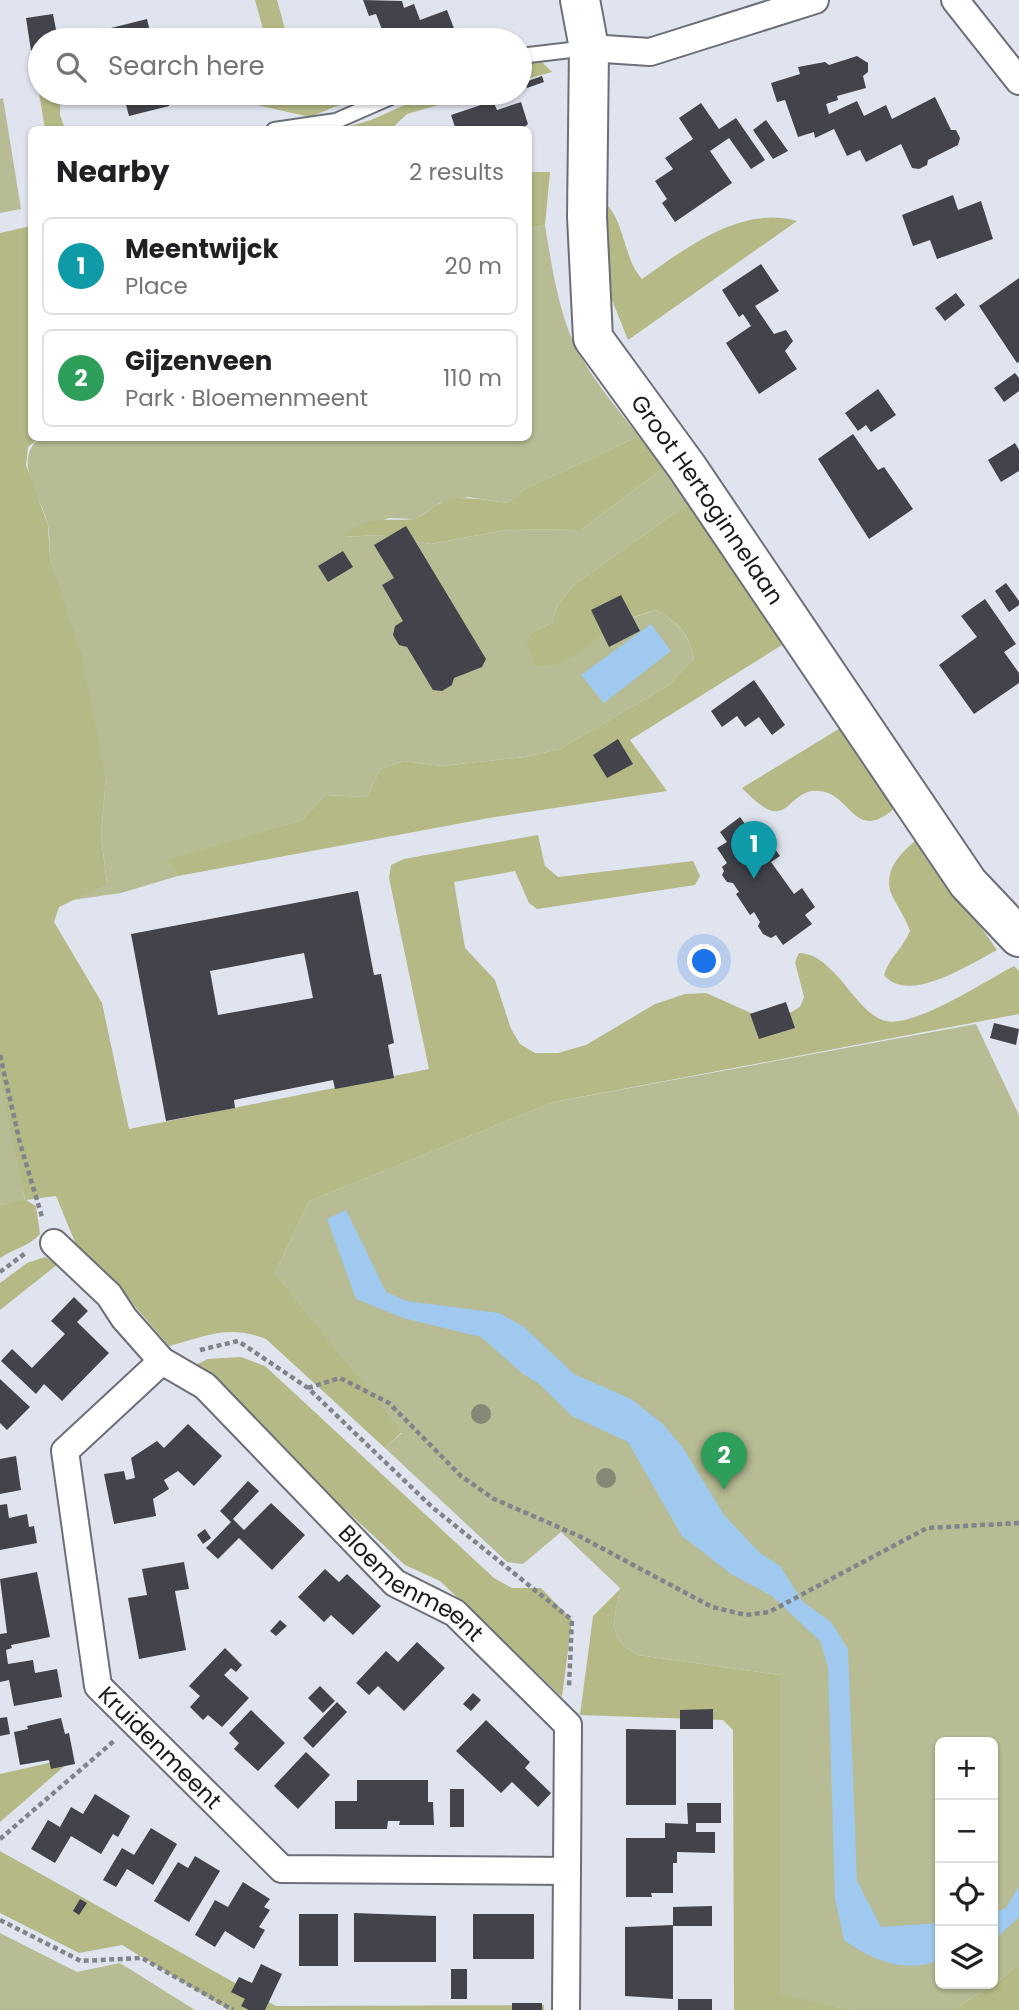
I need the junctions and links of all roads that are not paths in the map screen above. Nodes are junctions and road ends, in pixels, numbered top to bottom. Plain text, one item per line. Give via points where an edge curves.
1 (580, 0) edge
2 (815, 0) edge
3 (955, 0) edge
4 (589, 48) junction
5 (532, 55) edge
6 (1019, 81) edge
7 (373, 105) edge
8 (302, 126) edge
9 (1019, 937) edge
10 (54, 1243) road end
11 (162, 1361) junction
12 (567, 1871) junction
13 (566, 2010) edge

1 - 4 main road, Groot Hertoginnelaan
2 - 4 street via 650,52
3 - 6 street
4 - 5 lane
4 - 9 main road, Groot Hertoginnelaan via 587,217 593,338 687,467 968,883
7 - 8 lane via 336,121
10 - 11 street, Bloemenmeent via 109,1295
11 - 12 street, Bloemenmeent via 205,1386 395,1583 455,1614 568,1725
11 - 12 street, Kruidenmeent via 65,1451 98,1686 282,1869
12 - 13 street

